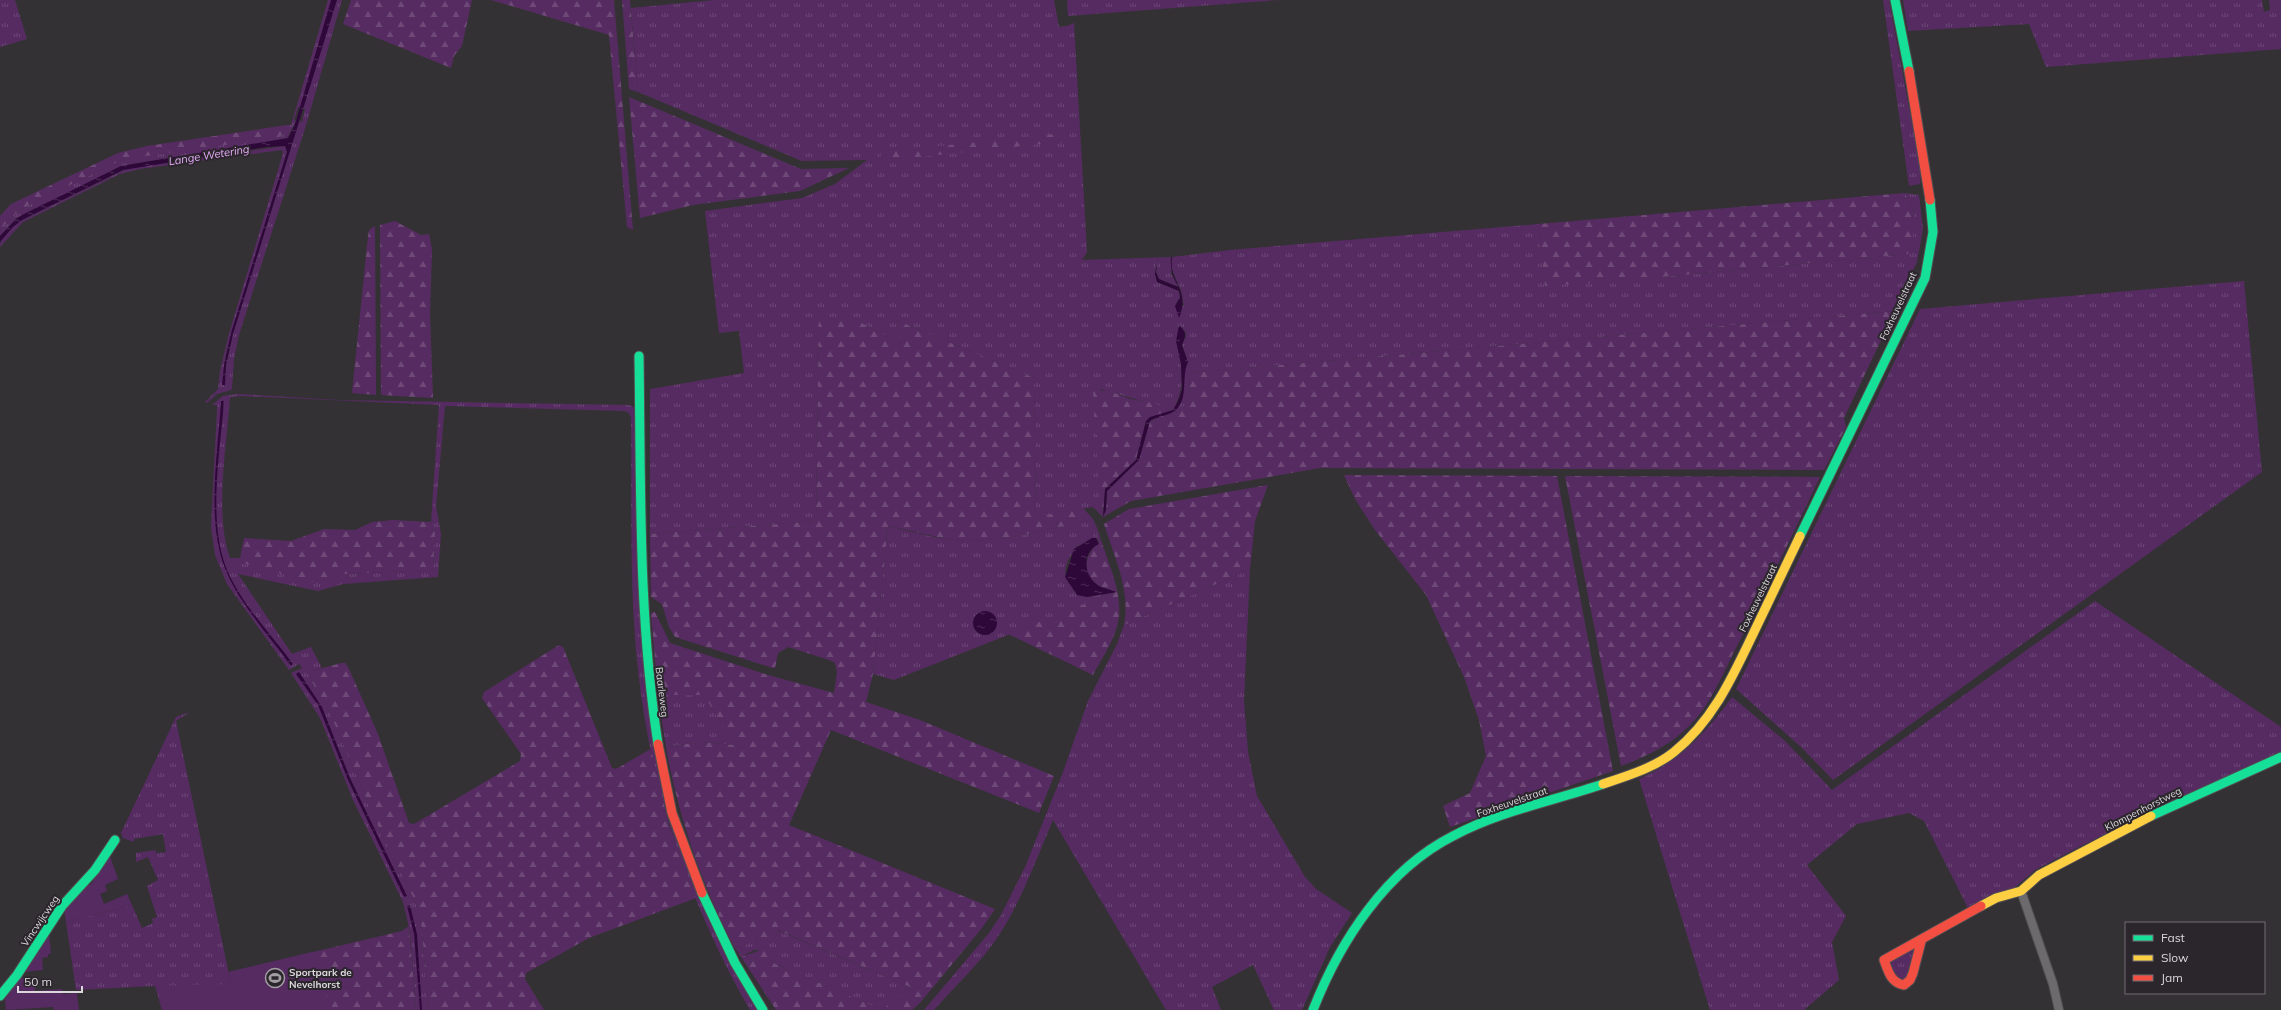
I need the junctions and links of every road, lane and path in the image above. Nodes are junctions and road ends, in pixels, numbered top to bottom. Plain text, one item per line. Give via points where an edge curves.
1 (1895, 0) edge
2 (639, 356) dead end
3 (2281, 757) edge
4 (115, 840) dead end
5 (2021, 891) junction
6 (1921, 942) junction
7 (0, 996) edge
8 (763, 1010) edge
9 (1314, 1010) edge
10 (2059, 1010) edge

1 - 9 street, Foxheuvelstraat via 1928,189 1933,232 1925,278 1726,690 1692,736 1672,753 1644,770 1487,822 1451,836 1428,852 1396,879 1370,909 1328,971
2 - 8 street, Baarleweg via 642,602 651,704 659,747 672,811 702,895 728,951
3 - 5 street, Klompenhorstweg via 2179,802 2039,875
4 - 7 street, Vincwijcweg via 95,870 62,906 17,975
5 - 6 street, Klompenhorstweg via 1996,898
5 - 10 street via 2053,984
6 - 6 street, Klompenhorstweg via 1910,980 1904,985 1897,985 1892,981 1884,960

